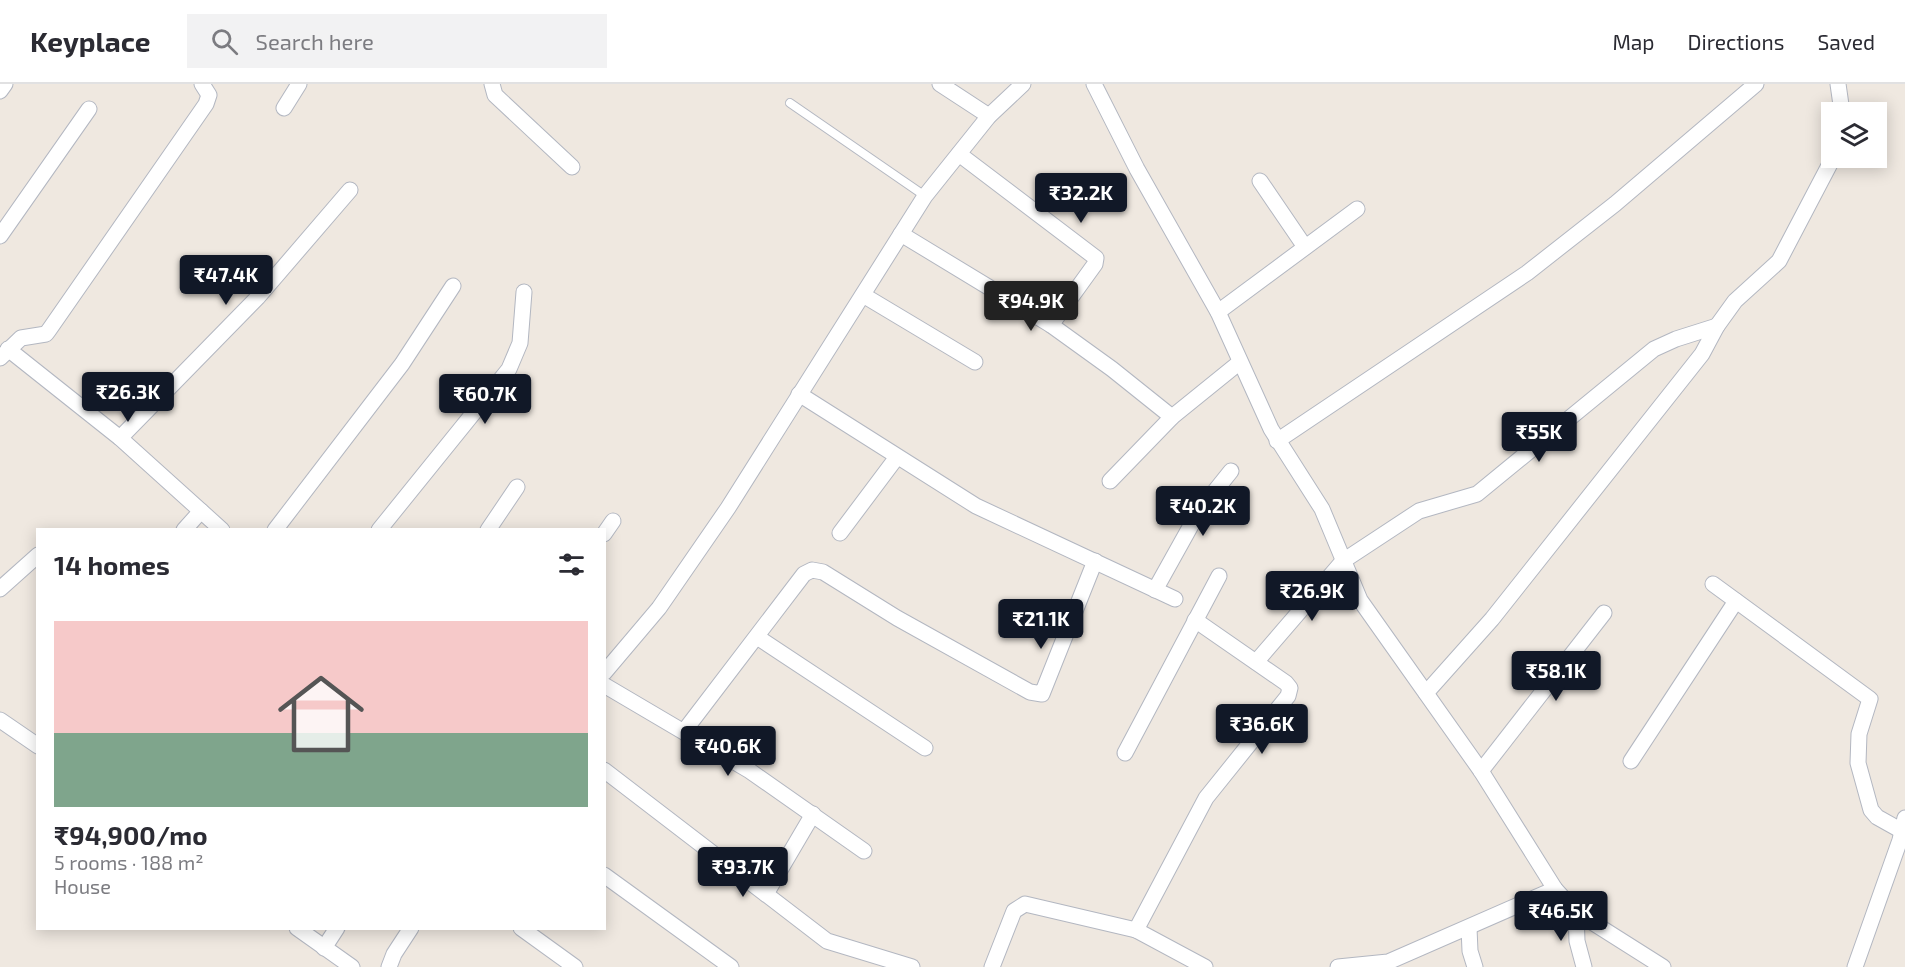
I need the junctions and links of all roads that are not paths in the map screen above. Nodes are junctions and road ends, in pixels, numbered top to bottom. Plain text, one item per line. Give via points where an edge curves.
1 (5, 84) edge
2 (202, 84) edge
3 (299, 84) edge
4 (492, 84) edge
5 (940, 84) edge
6 (1023, 84) edge
7 (1094, 84) edge
8 (1756, 84) edge
9 (1838, 84) edge
10 (0, 91) edge
11 (1841, 102) edge
12 (790, 103) dead end
13 (284, 108) dead end
14 (89, 109) dead end
15 (989, 116) junction
16 (959, 154) junction
17 (572, 167) dead end
18 (1828, 168) edge
19 (1260, 181) dead end
20 (350, 190) dead end
21 (925, 196) junction
22 (1357, 209) dead end
23 (901, 234) junction
24 (0, 236) edge
25 (1305, 247) junction
26 (453, 286) dead end
27 (524, 292) dead end
28 (863, 295) junction
29 (1218, 312) junction
30 (1051, 325) junction
31 (1717, 326) junction
32 (4, 354) edge
33 (975, 362) dead end
34 (1240, 362) junction
35 (799, 394) junction
36 (1172, 417) junction
37 (120, 438) junction
38 (1277, 441) junction
39 (897, 457) junction
40 (1231, 471) dead end
41 (1110, 481) dead end
42 (517, 487) dead end
43 (201, 512) junction
44 (186, 528) edge
45 (220, 528) edge
46 (277, 528) edge
47 (381, 528) edge
48 (489, 528) edge
49 (840, 533) dead end
50 (36, 557) edge
51 (1095, 561) junction
52 (1343, 561) junction
53 (1218, 576) dead end
54 (1713, 584) dead end
55 (0, 589) edge
56 (1155, 590) junction
57 (1175, 600) dead end
58 (1736, 601) junction
59 (1604, 613) dead end
60 (1195, 620) junction
61 (757, 637) junction
62 (1256, 662) junction
63 (606, 671) edge
64 (606, 686) edge
65 (1426, 693) junction
66 (0, 720) edge
67 (685, 730) junction
68 (36, 745) edge
69 (925, 748) dead end
70 (1125, 753) dead end
71 (1631, 761) dead end
72 (1481, 771) junction
73 (606, 772) edge
74 (813, 814) junction
75 (1904, 824) edge
76 (864, 851) dead end
77 (606, 876) edge
78 (1555, 889) junction
79 (766, 894) junction
80 (1576, 912) junction
81 (1469, 928) junction
82 (300, 930) edge
83 (336, 930) edge
84 (410, 930) edge
85 (524, 930) edge
86 (1136, 930) junction
87 (324, 948) junction
88 (352, 967) edge
89 (390, 967) edge
90 (575, 967) edge
91 (731, 967) edge
92 (912, 967) edge
93 (992, 967) edge
94 (1205, 967) edge
95 (1338, 967) edge
96 (1475, 967) edge
97 (1584, 967) edge
98 (1663, 967) edge
99 (1855, 967) edge

1 - 10 street
2 - 32 street via 209,95 206,104 49,330 46,334 21,338
3 - 13 street
4 - 17 street via 495,95
5 - 15 street
6 - 15 street
7 - 29 street
8 - 38 street via 1527,273
9 - 11 street
12 - 21 lane
14 - 24 street
15 - 16 street
16 - 21 street
16 - 30 street via 1096,258
18 - 31 street via 1779,261 1741,295
19 - 25 street
20 - 37 street via 258,297
21 - 23 street
22 - 25 street
23 - 28 street
23 - 30 street
25 - 29 street
26 - 46 street via 402,364
27 - 47 street via 520,343 509,369
28 - 33 street
28 - 35 street
29 - 34 street
30 - 36 street
31 - 52 street via 1654,349 1477,494 1419,511
31 - 65 street via 1702,354 1492,619
32 - 37 street
34 - 36 street
34 - 38 street
35 - 39 street
35 - 63 street via 659,608
36 - 41 street
37 - 43 street
38 - 52 street via 1318,503
39 - 49 street
39 - 51 street via 976,506
40 - 56 street via 1199,511
42 - 48 street
43 - 44 street
43 - 45 street
50 - 55 street
51 - 56 street
51 - 61 street via 1042,694 1029,692 823,572 812,570 804,574
52 - 62 street
52 - 65 street via 1360,600
53 - 60 street
54 - 58 street
56 - 57 street
58 - 71 street
58 - 75 street via 1870,699 1859,734 1858,763 1871,810 1877,817
59 - 72 street
60 - 62 street
60 - 70 street
61 - 67 street
61 - 69 street
62 - 86 street via 1286,683 1290,688 1288,696 1206,798
64 - 67 street
65 - 72 street
66 - 68 street
67 - 74 street
72 - 78 street
73 - 79 street
74 - 76 street
74 - 79 street
75 - 99 street
77 - 91 street
78 - 80 street
78 - 81 street
79 - 92 street via 827,941
80 - 97 street via 1577,941
80 - 98 street
81 - 95 street via 1388,962
81 - 96 street
82 - 87 street
83 - 87 street
84 - 89 street
85 - 90 street
86 - 93 street via 1025,904 1014,911
86 - 94 street
87 - 88 street

